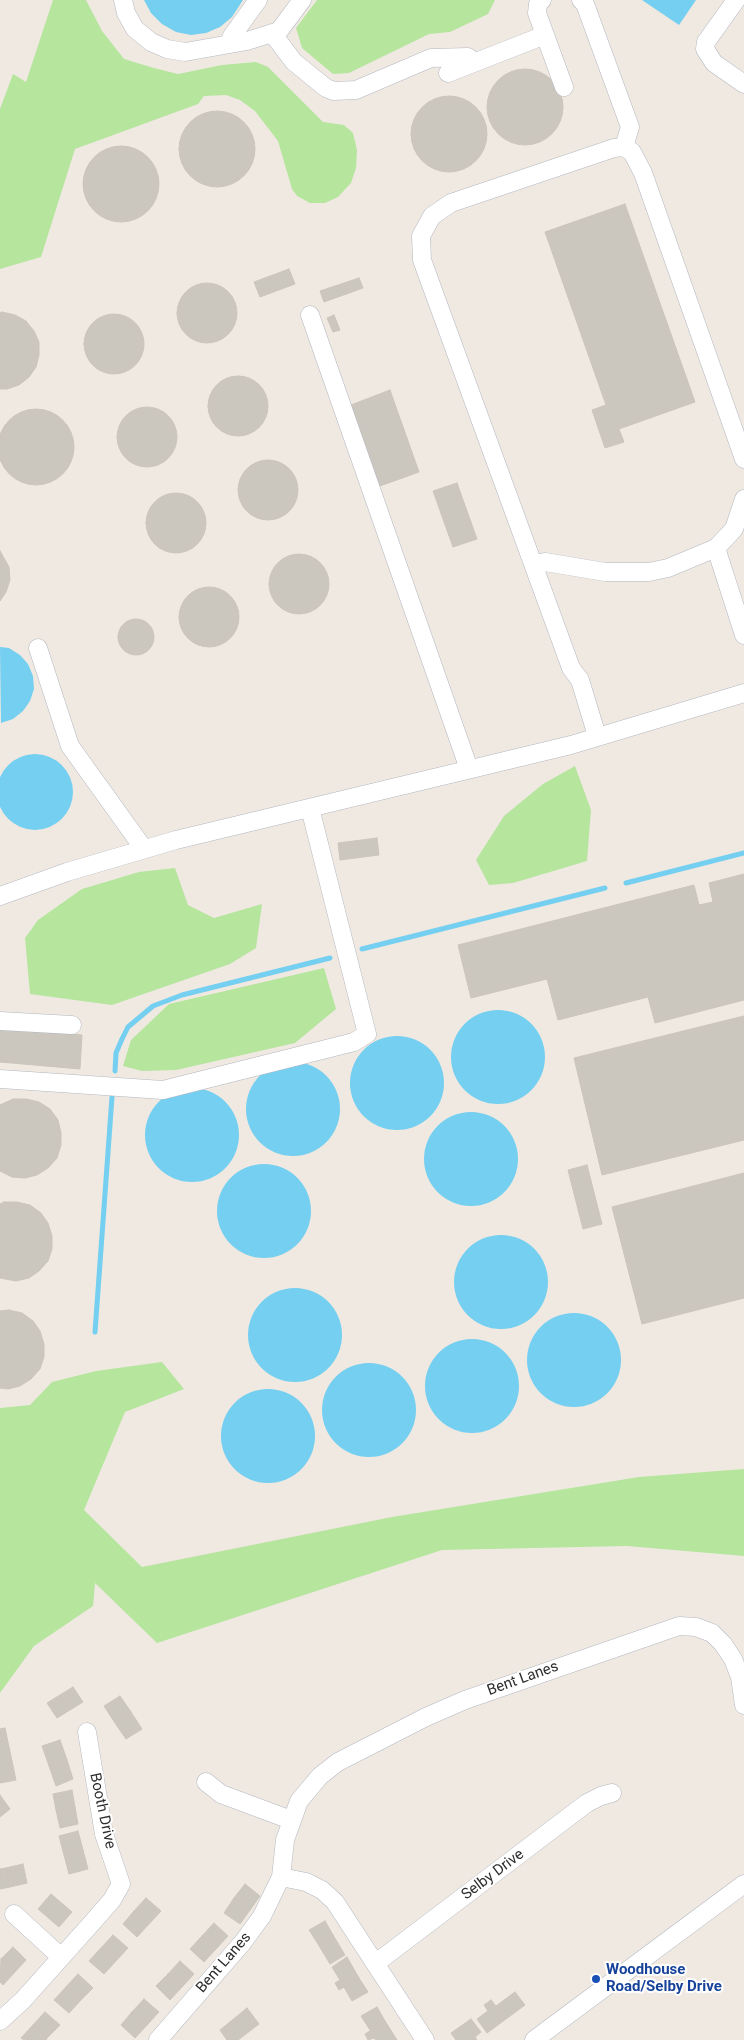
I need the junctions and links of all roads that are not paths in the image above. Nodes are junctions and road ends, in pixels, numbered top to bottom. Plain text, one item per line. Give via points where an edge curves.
1 (123, 0) edge
2 (258, 0) edge
3 (302, 0) edge
4 (542, 0) edge
5 (581, 0) edge
6 (736, 0) edge
7 (272, 33) junction
8 (545, 35) junction
9 (229, 44) junction
10 (475, 62) junction
11 (448, 73) dead end
12 (744, 84) edge
13 (564, 87) dead end
14 (624, 147) junction
15 (310, 315) dead end
16 (744, 459) edge
17 (744, 499) edge
18 (716, 548) junction
19 (534, 565) junction
20 (744, 635) edge
21 (38, 648) dead end
22 (744, 693) edge
23 (597, 736) junction
24 (469, 769) junction
25 (310, 808) junction
26 (144, 849) junction
27 (0, 896) edge
28 (0, 1021) edge
29 (72, 1025) dead end
30 (0, 1079) edge
31 (744, 1705) edge
32 (87, 1732) dead end
33 (206, 1782) dead end
34 (612, 1794) dead end
35 (291, 1820) junction
36 (281, 1877) junction
37 (744, 1884) edge
38 (14, 1914) dead end
39 (61, 1957) junction
40 (376, 1963) junction
41 (0, 2021) edge
42 (158, 2040) edge
43 (425, 2040) edge
44 (534, 2040) edge

1 - 9 street via 126,13 136,29 167,50 186,52
2 - 9 street
3 - 7 street via 285,25
4 - 8 street via 537,13
5 - 14 street via 630,127
6 - 12 street via 706,42 705,49 714,63
7 - 9 street
7 - 10 street via 294,62 334,91 356,90 431,58 468,57
8 - 10 street
8 - 13 street
10 - 11 street
14 - 16 street via 632,152 643,173
14 - 19 street via 451,203 432,216 421,236 422,260
15 - 24 street
17 - 18 street via 734,529
18 - 19 street via 668,568 649,572 605,572 545,562
18 - 20 street
19 - 23 street via 571,668 580,680
21 - 26 street via 70,746
22 - 23 street
23 - 24 street
24 - 25 street
25 - 26 street
25 - 30 street via 367,1034 354,1042 163,1090
26 - 27 street
28 - 29 street
31 - 35 street, Bent Lanes via 740,1677 733,1659 715,1636 696,1627 669,1628 465,1700 371,1744 320,1776 299,1801
32 - 39 street, Booth Drive via 104,1834 122,1884 112,1900
33 - 35 street via 221,1794
34 - 40 street, Selby Drive via 587,1803
35 - 36 street, Bent Lanes
36 - 40 street via 306,1882 322,1890 335,1902
36 - 42 street, Bent Lanes via 262,1916 243,1942
37 - 44 street
38 - 39 street
39 - 41 street, Booth Drive
40 - 43 street

